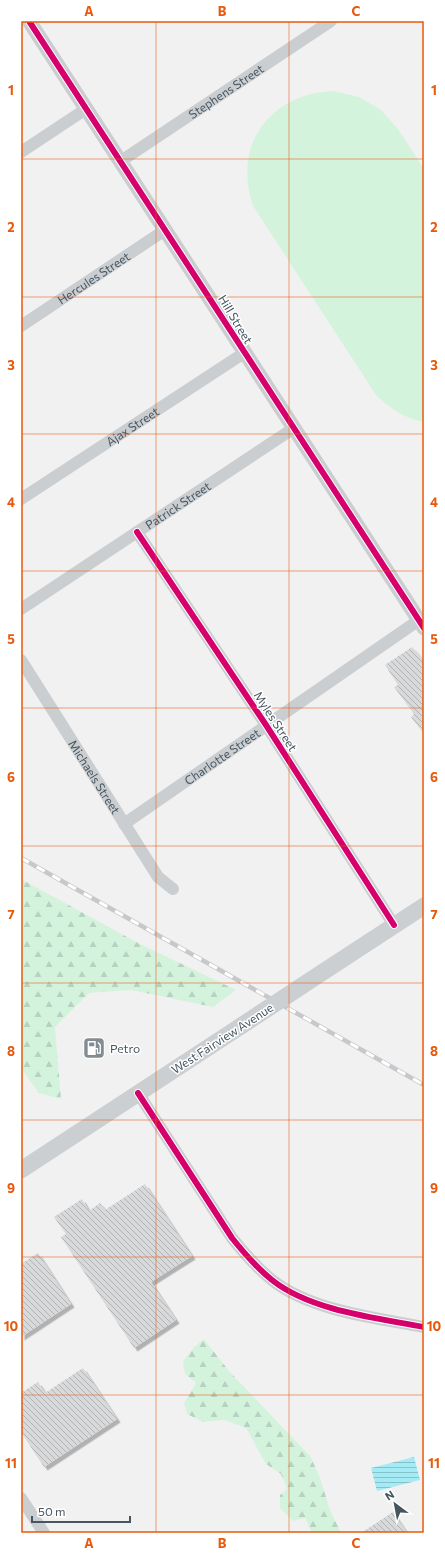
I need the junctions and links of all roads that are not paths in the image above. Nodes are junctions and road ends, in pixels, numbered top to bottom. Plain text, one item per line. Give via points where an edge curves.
1 (29, 21) edge
2 (331, 21) edge
3 (86, 109) junction
4 (21, 152) edge
5 (120, 161) junction
6 (165, 230) junction
7 (21, 326) edge
8 (244, 353) junction
9 (294, 428) junction
10 (21, 499) edge
11 (137, 532) junction
12 (21, 609) edge
13 (421, 624) edge
14 (21, 660) edge
15 (266, 725) junction
16 (124, 824) junction
17 (173, 889) dead end
18 (424, 906) edge
19 (394, 925) junction
20 (138, 1093) junction
21 (21, 1170) edge
22 (424, 1327) edge
23 (21, 1498) edge
24 (44, 1533) edge

1 - 3 street, Hill Street
2 - 5 street, Stephens Street
3 - 4 street
3 - 5 street, Hill Street
5 - 6 street, Hill Street
6 - 7 street, Hercules Street
6 - 8 street, Hill Street
8 - 9 street, Hill Street
8 - 10 street, Ajax Street
9 - 11 street, Patrick Street
9 - 13 street, Hill Street
11 - 12 street, Patrick Street
11 - 15 street, Myles Street
13 - 15 street, Charlotte Street
14 - 16 street, Michaels Street
15 - 16 street, Charlotte Street
15 - 19 street, Myles Street
16 - 17 street, Michaels Street via 158,877
18 - 19 main road, West Fairview Avenue
19 - 20 main road, West Fairview Avenue, bridge
20 - 21 main road, West Fairview Avenue
20 - 22 street via 232,1238 249,1259 273,1281 304,1298 345,1311
23 - 24 street

